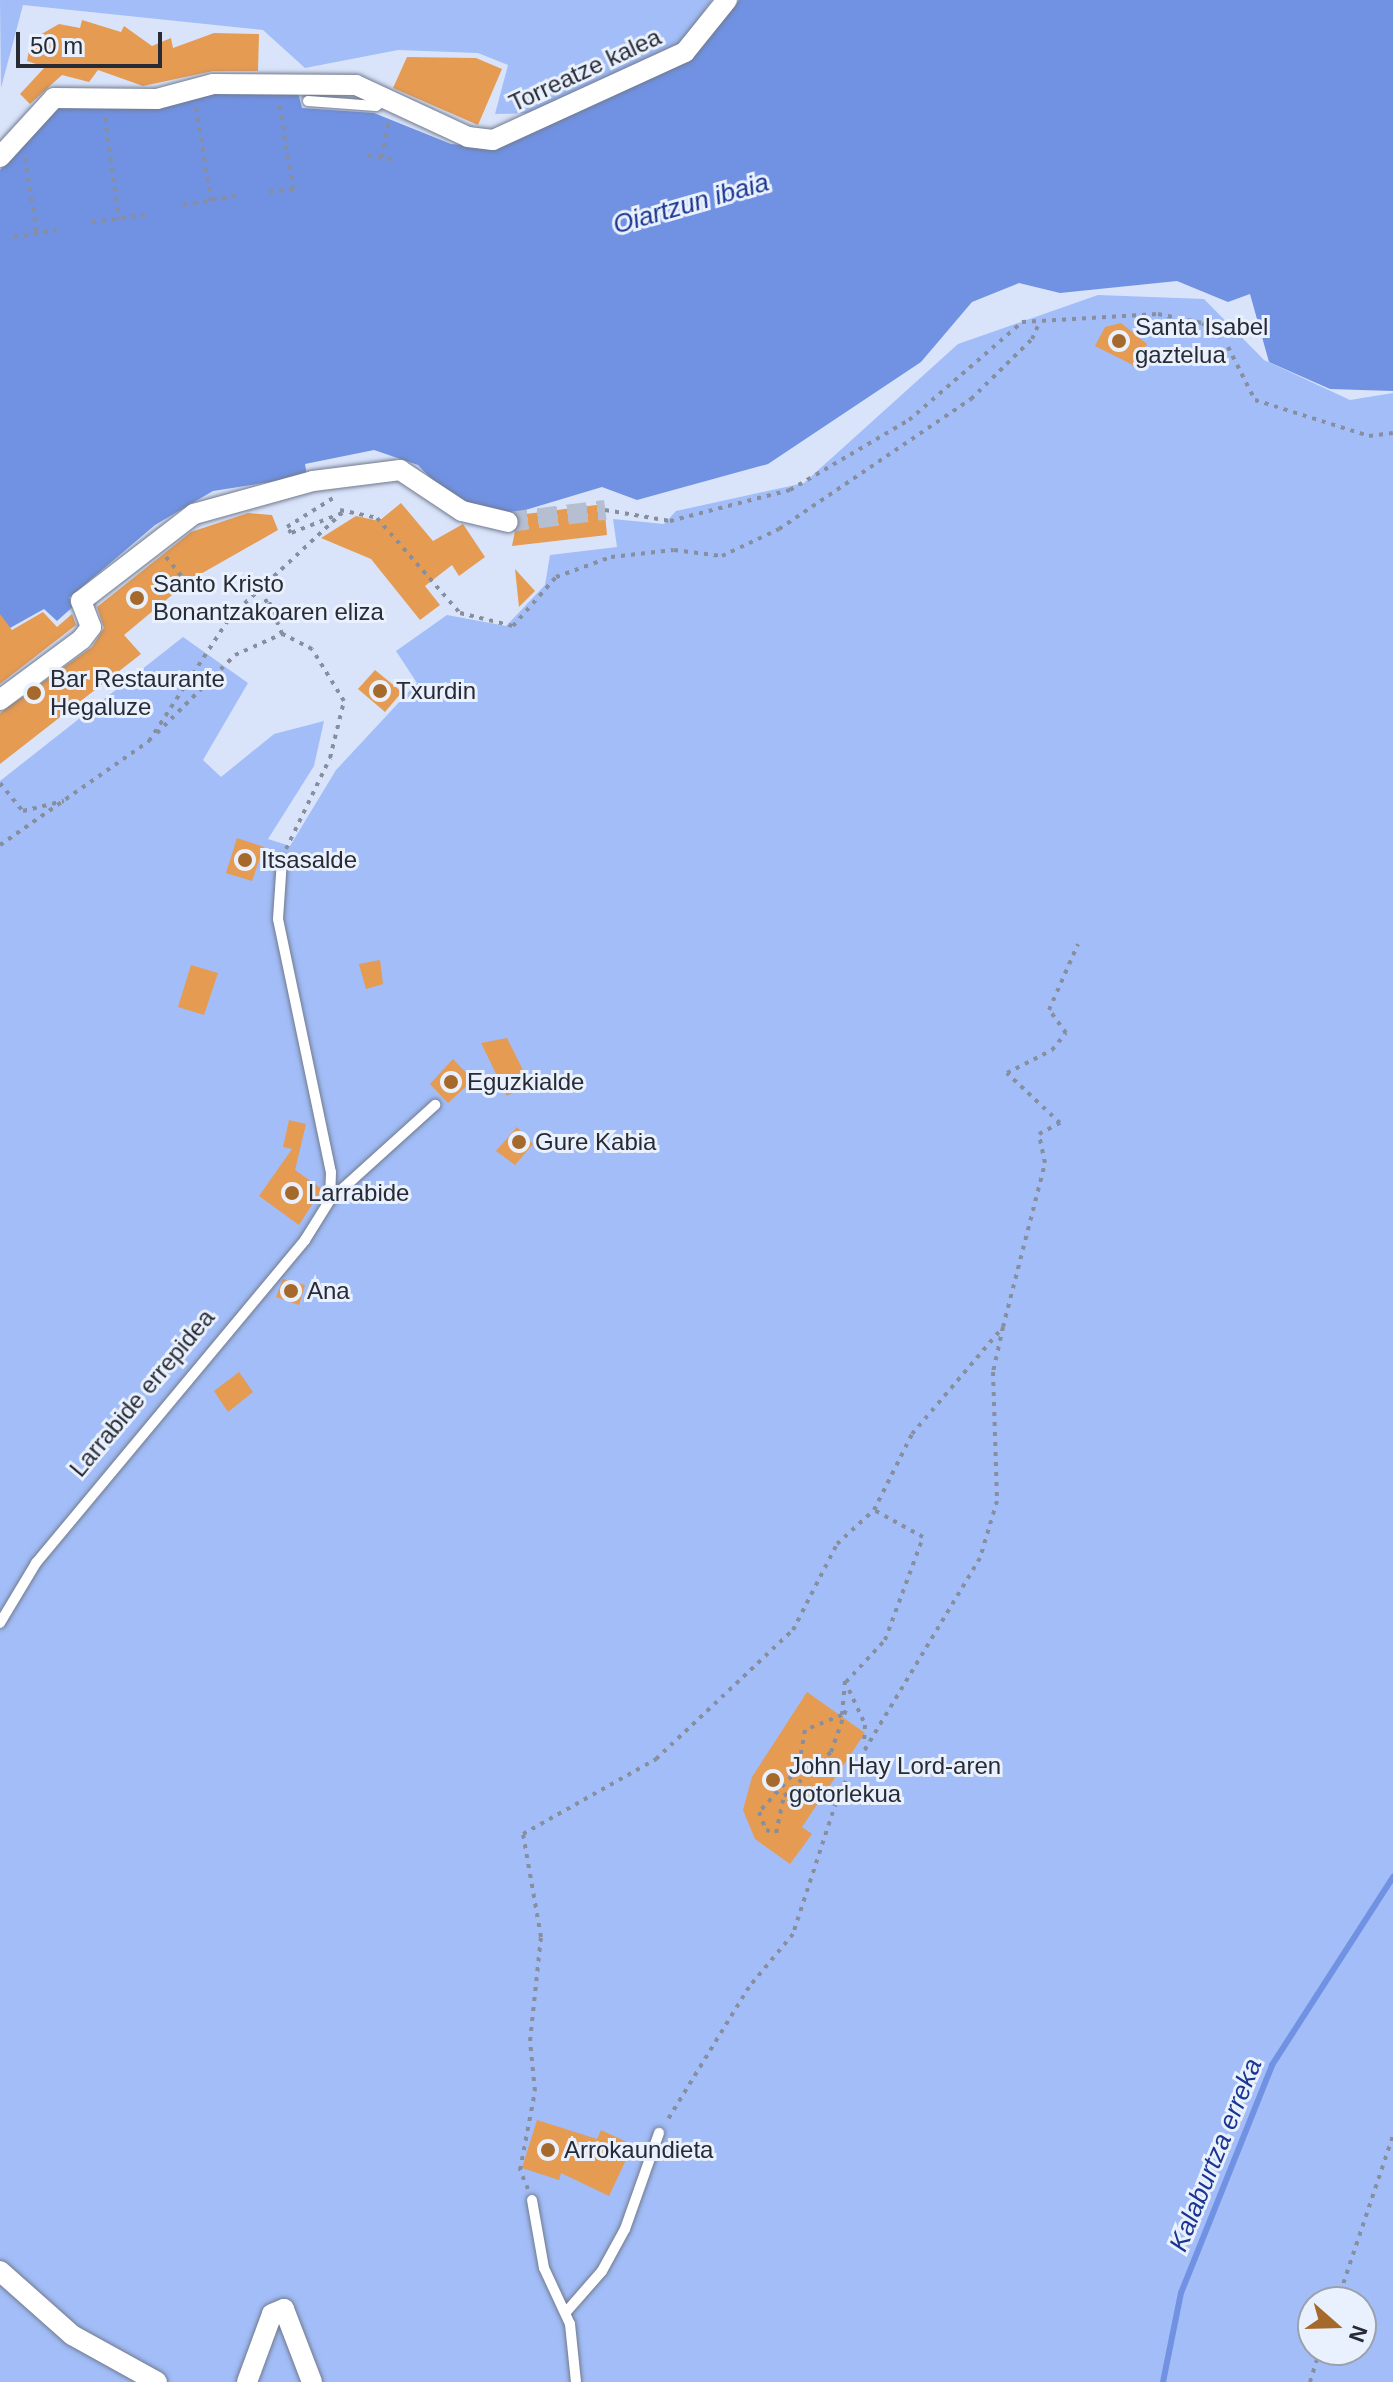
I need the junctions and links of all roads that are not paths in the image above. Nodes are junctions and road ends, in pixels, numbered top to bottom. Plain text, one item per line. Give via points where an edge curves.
1 (727, 0) edge
2 (308, 101) dead end
3 (388, 108) junction
4 (0, 157) edge
5 (508, 522) tunnel mouth
6 (0, 700) edge
7 (282, 860) road end
8 (435, 1105) dead end
9 (330, 1200) junction
10 (0, 1623) edge
11 (659, 2133) road end
12 (532, 2200) road end
13 (0, 2271) edge
14 (567, 2311) junction
15 (157, 2382) edge
16 (247, 2382) edge
17 (312, 2382) edge
18 (576, 2382) edge

1 - 3 street, Torreatze kalea via 685,52 493,140 468,137
2 - 3 lane
3 - 4 street, Torreatze kalea via 356,85 213,84 157,99 54,98
5 - 6 street via 462,511 400,470 369,470 194,514 151,540 81,601 91,627 82,639
7 - 9 lane via 278,919 331,1172
8 - 9 lane, Larrabide errepidea
9 - 10 lane, Larrabide errepidea via 305,1240 36,1563
11 - 14 lane via 625,2229 602,2271
12 - 14 lane via 544,2268
13 - 15 street via 72,2335
14 - 18 lane
16 - 17 street via 272,2314 284,2309

